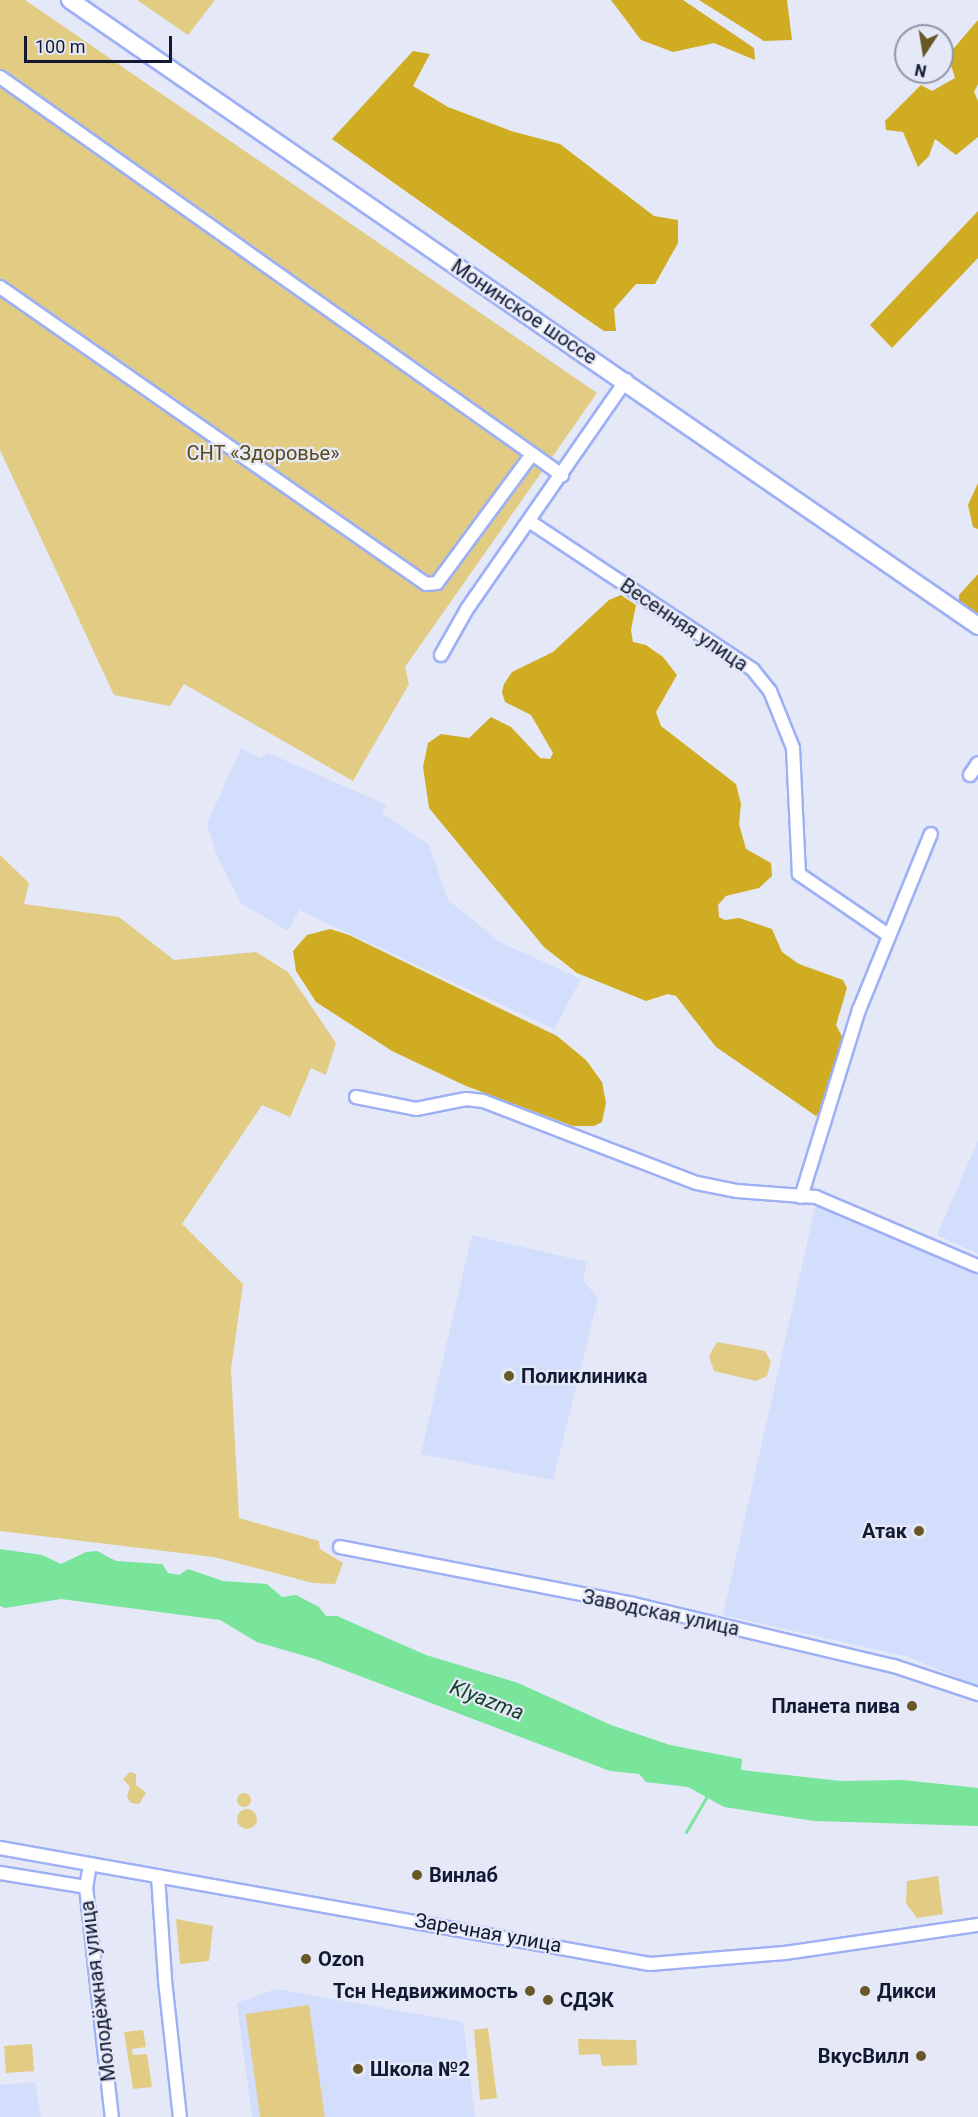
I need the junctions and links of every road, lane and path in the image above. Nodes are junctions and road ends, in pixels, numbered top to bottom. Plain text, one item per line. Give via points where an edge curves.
1 (70, 0) edge
2 (0, 77) edge
3 (0, 286) edge
4 (626, 380) junction
5 (532, 454) junction
6 (562, 475) junction
7 (529, 521) junction
8 (978, 626) edge
9 (441, 655) dead end
10 (978, 763) edge
11 (970, 775) dead end
12 (930, 834) dead end
13 (887, 934) junction
14 (357, 1097) dead end
15 (801, 1197) junction
16 (978, 1266) edge
17 (340, 1547) dead end
18 (978, 1694) edge
19 (0, 1848) edge
20 (90, 1865) junction
21 (0, 1874) edge
22 (158, 1876) junction
23 (86, 1887) junction
24 (978, 1925) edge
25 (112, 2117) edge
26 (180, 2117) edge

1 - 4 main road, Монинское шоссе
2 - 5 street
3 - 5 street via 426,584 437,584
4 - 6 street
4 - 8 main road, Монинское шоссе
5 - 6 street
6 - 7 street
7 - 9 street via 467,609
7 - 13 street, Весенняя улица via 753,670 770,691 793,748 799,874
10 - 11 street
12 - 13 street
13 - 15 street
14 - 15 street via 416,1109 466,1099 483,1101 697,1183
15 - 16 street via 816,1197
17 - 18 street, Заводская улица via 633,1604 894,1666
19 - 20 street, Заречная улица
20 - 22 street, Заречная улица
20 - 23 street, Молодёжная улица
21 - 23 street
22 - 24 street, Заречная улица via 650,1964 785,1953
22 - 26 street
23 - 25 street, Молодёжная улица

